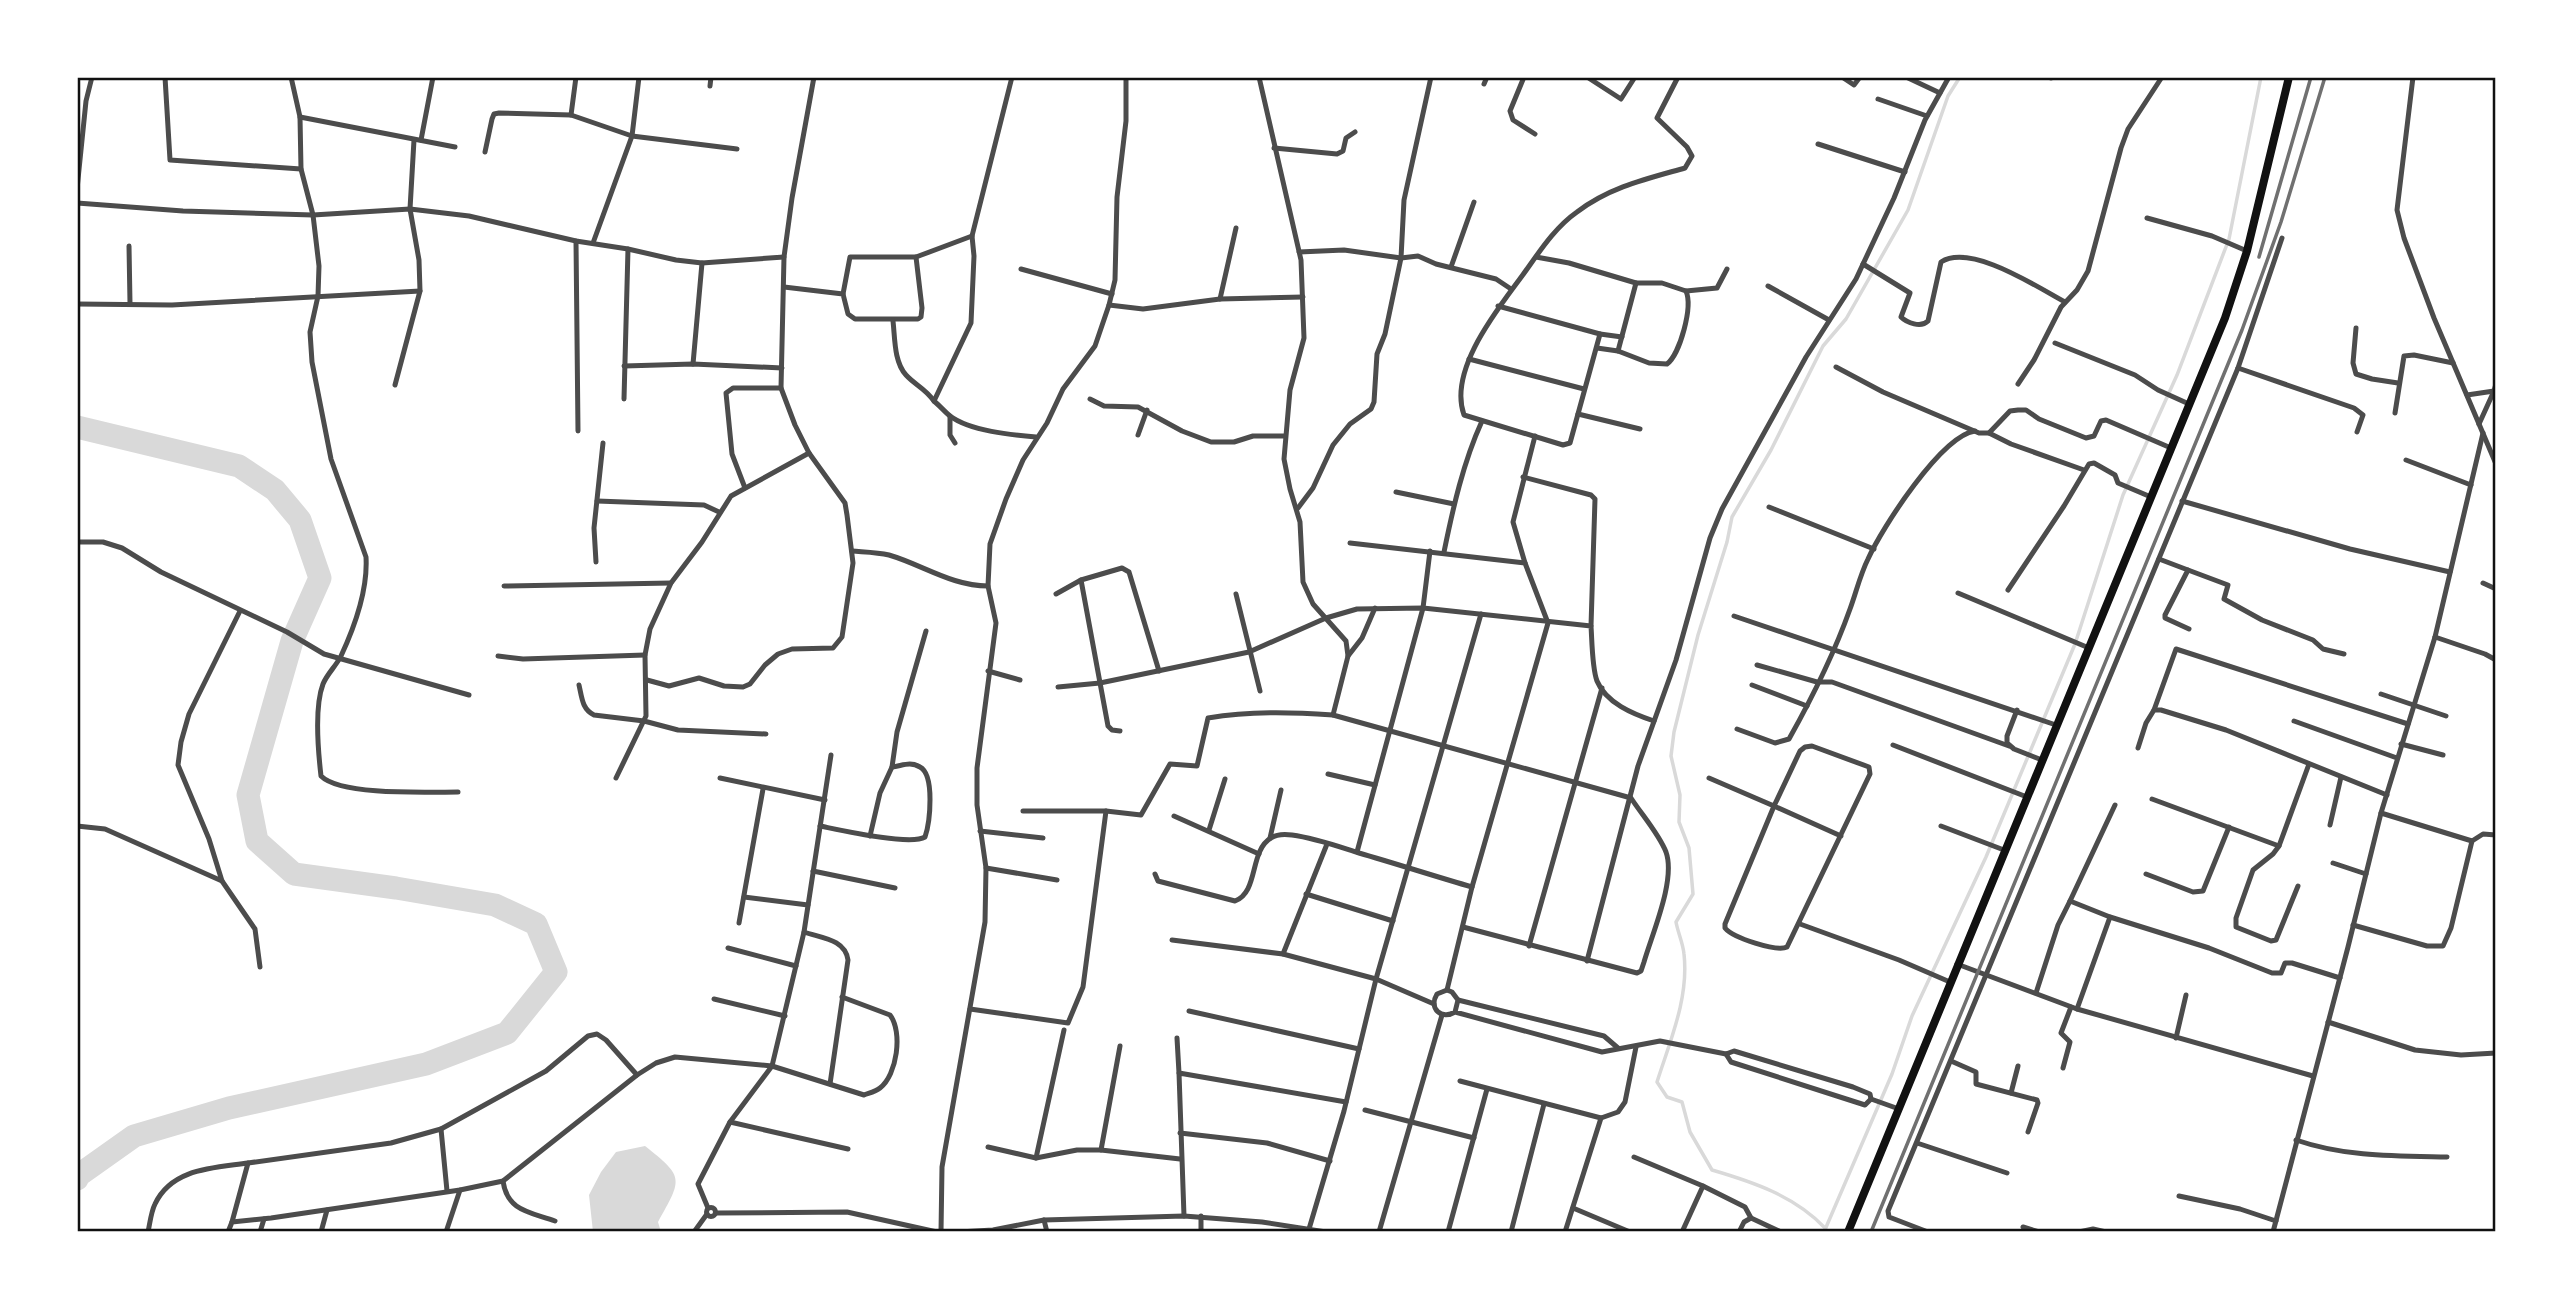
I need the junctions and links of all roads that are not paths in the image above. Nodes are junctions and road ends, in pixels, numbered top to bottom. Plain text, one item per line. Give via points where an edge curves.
1 (92, 77) edge
2 (165, 77) edge
3 (291, 77) edge
4 (433, 77) edge
5 (576, 77) edge
6 (639, 77) edge
7 (711, 77) edge
8 (814, 77) edge
9 (1012, 77) edge
10 (1126, 77) edge
11 (1259, 77) edge
12 (1431, 77) edge
13 (1487, 77) edge
14 (1524, 77) edge
15 (1587, 77) edge
16 (1635, 77) edge
17 (1678, 77) edge
18 (1842, 77) edge
19 (1860, 77) edge
20 (1906, 77) edge
21 (1949, 77) edge
22 (2162, 77) edge
23 (2289, 77) edge
24 (2413, 77) edge
25 (1484, 84) dead end
26 (710, 86) dead end
27 (1940, 93) junction
28 (1878, 99) dead end
29 (571, 115) junction
30 (1927, 116) junction
31 (300, 117) junction
32 (85, 118) junction
33 (77, 120) edge
34 (1355, 132) dead end
35 (1535, 134) dead end
36 (632, 136) junction
37 (418, 140) junction
38 (1818, 144) dead end
39 (455, 147) dead end
40 (1273, 148) junction
41 (737, 149) dead end
42 (485, 152) dead end
43 (302, 169) junction
44 (1905, 172) junction
45 (77, 189) edge
46 (77, 202) edge
47 (1474, 202) dead end
48 (410, 209) junction
49 (313, 215) junction
50 (2147, 218) dead end
51 (1236, 228) dead end
52 (972, 236) junction
53 (2282, 238) dead end
54 (576, 241) junction
55 (593, 243) junction
56 (129, 246) dead end
57 (628, 249) junction
58 (2247, 251) junction
59 (1299, 252) junction
60 (784, 257) junction
61 (916, 257) junction
62 (1536, 257) junction
63 (1401, 258) junction
64 (702, 263) junction
65 (1866, 266) junction
66 (1451, 267) junction
67 (1021, 268) dead end
68 (1727, 269) dead end
69 (1636, 283) junction
70 (1768, 286) dead end
71 (784, 287) junction
72 (1511, 289) junction
73 (420, 291) junction
74 (1686, 291) junction
75 (842, 294) junction
76 (1112, 294) junction
77 (318, 296) junction
78 (1303, 296) junction
79 (1220, 299) junction
80 (2065, 302) junction
81 (130, 303) junction
82 (77, 304) edge
83 (1109, 305) junction
84 (1498, 306) junction
85 (1829, 320) junction
86 (893, 321) junction
87 (2356, 328) dead end
88 (1600, 334) junction
89 (1622, 337) junction
90 (2055, 343) dead end
91 (1597, 348) junction
92 (1618, 351) junction
93 (1469, 359) junction
94 (2453, 363) junction
95 (693, 364) junction
96 (624, 366) junction
97 (1836, 366) dead end
98 (782, 368) junction
99 (2238, 368) junction
100 (2398, 383) junction
101 (2018, 384) dead end
102 (395, 385) dead end
103 (781, 388) junction
104 (2495, 388) edge
105 (1584, 389) junction
106 (2467, 394) junction
107 (624, 399) dead end
108 (1090, 399) dead end
109 (934, 401) junction
110 (2185, 402) junction
111 (1147, 410) junction
112 (2395, 412) dead end
113 (1578, 414) junction
114 (950, 416) junction
115 (1482, 421) junction
116 (2479, 424) junction
117 (1640, 429) dead end
118 (579, 431) dead end
119 (1975, 431) junction
120 (2357, 432) dead end
121 (1989, 433) junction
122 (2483, 433) junction
123 (1138, 435) dead end
124 (1285, 436) junction
125 (1535, 436) junction
126 (1036, 437) junction
127 (603, 443) dead end
128 (955, 443) dead end
129 (2488, 445) junction
130 (2496, 447) edge
131 (2171, 448) junction
132 (809, 453) junction
133 (2406, 460) dead end
134 (2496, 464) edge
135 (2084, 470) junction
136 (1523, 477) junction
137 (2471, 485) junction
138 (745, 488) junction
139 (1396, 492) dead end
140 (2151, 497) junction
141 (597, 501) junction
142 (2182, 501) junction
143 (1454, 504) junction
144 (1769, 507) dead end
145 (1297, 508) junction
146 (719, 512) junction
147 (77, 542) edge
148 (1350, 543) dead end
149 (1874, 549) junction
150 (852, 551) junction
151 (1430, 551) junction
152 (1444, 552) junction
153 (2158, 559) junction
154 (596, 562) dead end
155 (1525, 563) junction
156 (2188, 570) junction
157 (2450, 572) junction
158 (1081, 580) junction
159 (671, 583) junction
160 (2483, 583) dead end
161 (504, 586) dead end
162 (988, 586) junction
163 (2496, 589) edge
164 (2008, 590) dead end
165 (1958, 593) dead end
166 (1056, 594) dead end
167 (1236, 594) dead end
168 (1376, 608) junction
169 (1423, 608) junction
170 (240, 611) junction
171 (1481, 614) junction
172 (1734, 616) dead end
173 (1326, 618) junction
174 (1548, 623) junction
175 (1591, 626) junction
176 (2189, 629) dead end
177 (926, 631) dead end
178 (2435, 637) junction
179 (2089, 648) junction
180 (1833, 649) junction
181 (1249, 652) junction
182 (2344, 654) dead end
183 (645, 655) junction
184 (498, 656) dead end
185 (1348, 656) junction
186 (340, 659) junction
187 (2496, 660) edge
188 (1757, 665) dead end
189 (988, 671) junction
190 (1159, 671) junction
191 (647, 680) junction
192 (1020, 680) dead end
193 (1817, 682) junction
194 (1100, 683) junction
195 (579, 685) dead end
196 (1752, 685) dead end
197 (1058, 687) dead end
198 (1602, 688) junction
199 (1260, 691) dead end
200 (2381, 694) dead end
201 (469, 695) dead end
202 (1807, 706) junction
203 (2413, 707) junction
204 (2017, 710) junction
205 (2154, 710) junction
206 (1333, 715) junction
207 (2446, 716) dead end
208 (644, 721) junction
209 (1654, 721) junction
210 (2294, 721) dead end
211 (2052, 723) junction
212 (2408, 724) junction
213 (1737, 729) dead end
214 (1389, 730) junction
215 (1120, 731) dead end
216 (766, 734) dead end
217 (2401, 744) junction
218 (1893, 745) dead end
219 (1443, 746) junction
220 (2010, 746) junction
221 (2138, 748) dead end
222 (831, 755) dead end
223 (2443, 755) dead end
224 (2398, 758) junction
225 (2039, 759) junction
226 (1508, 764) junction
227 (2309, 764) junction
228 (892, 766) junction
229 (1328, 774) dead end
230 (2341, 777) junction
231 (616, 778) dead end
232 (720, 778) dead end
233 (1709, 778) dead end
234 (1225, 779) dead end
235 (1575, 783) junction
236 (1375, 785) junction
237 (763, 789) junction
238 (1281, 790) dead end
239 (458, 792) dead end
240 (2386, 795) junction
241 (2025, 796) junction
242 (1631, 798) junction
243 (2152, 799) dead end
244 (825, 800) junction
245 (2115, 805) dead end
246 (1774, 806) junction
247 (1023, 811) dead end
248 (1106, 811) junction
249 (2381, 813) junction
250 (1174, 816) dead end
251 (2330, 825) dead end
252 (77, 826) edge
253 (820, 826) junction
254 (1941, 826) dead end
255 (2229, 827) junction
256 (1209, 830) junction
257 (981, 831) junction
258 (870, 835) junction
259 (2496, 835) edge
260 (1841, 836) junction
261 (1043, 838) dead end
262 (1270, 838) junction
263 (2472, 841) junction
264 (1327, 844) junction
265 (2279, 846) junction
266 (2004, 850) junction
267 (1357, 852) junction
268 (1259, 854) junction
269 (2333, 863) dead end
270 (1407, 867) junction
271 (986, 868) junction
272 (813, 871) junction
273 (1155, 874) dead end
274 (2146, 874) dead end
275 (2366, 874) junction
276 (1057, 880) dead end
277 (222, 881) junction
278 (2298, 886) dead end
279 (1472, 887) junction
280 (895, 888) dead end
281 (1306, 894) junction
282 (744, 897) junction
283 (2070, 901) junction
284 (808, 905) junction
285 (2110, 917) junction
286 (1393, 922) junction
287 (739, 923) dead end
288 (1800, 924) junction
289 (2353, 925) junction
290 (1463, 927) junction
291 (803, 932) junction
292 (1172, 940) dead end
293 (1529, 946) junction
294 (728, 948) dead end
295 (1283, 954) junction
296 (1587, 961) junction
297 (1957, 964) junction
298 (796, 966) junction
299 (260, 967) dead end
300 (1986, 973) junction
301 (2340, 978) junction
302 (1376, 979) junction
303 (1950, 982) junction
304 (1447, 990) junction
305 (2036, 993) junction
306 (2186, 995) dead end
307 (842, 997) junction
308 (714, 999) dead end
309 (1458, 1000) junction
310 (1434, 1004) junction
311 (2074, 1008) junction
312 (970, 1009) junction
313 (1189, 1011) dead end
314 (1455, 1012) junction
315 (1442, 1015) junction
316 (785, 1016) junction
317 (2328, 1022) junction
318 (1064, 1030) dead end
319 (1177, 1038) dead end
320 (2176, 1038) junction
321 (1120, 1046) dead end
322 (1636, 1047) junction
323 (1618, 1048) junction
324 (1359, 1049) junction
325 (2496, 1053) edge
326 (1727, 1054) junction
327 (1951, 1061) junction
328 (772, 1066) junction
329 (2018, 1066) dead end
330 (2063, 1068) dead end
331 (1179, 1073) junction
332 (637, 1075) junction
333 (2313, 1076) junction
334 (1460, 1082) dead end
335 (830, 1084) junction
336 (1488, 1089) junction
337 (2011, 1093) junction
338 (1874, 1100) junction
339 (1346, 1102) junction
340 (1544, 1104) junction
341 (1895, 1108) junction
342 (1365, 1110) dead end
343 (1601, 1118) junction
344 (730, 1122) junction
345 (1412, 1122) junction
346 (441, 1129) junction
347 (2028, 1132) dead end
348 (1180, 1133) junction
349 (1475, 1138) junction
350 (2296, 1140) junction
351 (1917, 1143) junction
352 (988, 1147) dead end
353 (848, 1149) dead end
354 (1101, 1150) junction
355 (1634, 1157) dead end
356 (2447, 1157) dead end
357 (1036, 1158) junction
358 (1181, 1159) junction
359 (1331, 1161) junction
360 (248, 1163) junction
361 (2007, 1173) dead end
362 (502, 1181) junction
363 (1703, 1186) junction
364 (460, 1190) junction
365 (447, 1191) junction
366 (2179, 1196) dead end
367 (1573, 1208) junction
368 (327, 1210) junction
369 (708, 1211) junction
370 (1184, 1216) junction
371 (1201, 1216) junction
372 (1751, 1218) junction
373 (264, 1219) junction
374 (1044, 1220) junction
375 (555, 1221) dead end
376 (2276, 1221) junction
377 (232, 1222) junction
378 (2024, 1227) dead end
379 (1309, 1229) junction
380 (993, 1231) edge
381 (148, 1232) edge
382 (228, 1232) edge
383 (260, 1232) edge
384 (321, 1232) edge
385 (446, 1232) edge
386 (694, 1232) edge
387 (939, 1232) edge
388 (959, 1232) edge
389 (1046, 1232) edge
390 (1201, 1232) edge
391 (1326, 1232) edge
392 (1379, 1232) edge
393 (1448, 1232) edge
394 (1511, 1232) edge
395 (1565, 1232) edge
396 (1630, 1232) edge
397 (1682, 1232) edge
398 (1739, 1232) edge
399 (1781, 1232) edge
400 (1847, 1232) edge
401 (1927, 1232) edge
402 (2039, 1232) edge
403 (2079, 1232) edge
404 (2106, 1232) edge
405 (2273, 1232) edge

1 - 32 street
2 - 43 street via 170,160
3 - 31 street
4 - 37 street
5 - 29 street
6 - 36 street
7 - 26 street
8 - 60 street
9 - 52 street
10 - 76 street
11 - 40 street
12 - 63 street via 1404,200
13 - 25 street
14 - 35 street via 1510,111 1513,120
15 - 16 street via 1621,99
17 - 62 street via 1657,118 1687,147 1692,156 1685,168 1609,192 1566,220
18 - 19 street via 1854,85
20 - 27 street
21 - 27 street
22 - 80 street via 2128,129 2088,271
23 - 58 main road
24 - 94 street via 2397,210
27 - 30 street
28 - 30 street
29 - 36 street
29 - 42 street via 494,114
30 - 44 street
31 - 37 street
31 - 43 street
32 - 33 street
32 - 45 street
34 - 40 street via 1337,155
36 - 41 street
36 - 55 street
37 - 39 street
37 - 48 street
38 - 44 street
40 - 59 street
43 - 49 street
44 - 65 street
46 - 49 street
47 - 66 street
48 - 49 street
48 - 54 street via 470,216
48 - 73 street
49 - 77 street
50 - 58 street
51 - 79 street
52 - 61 street
52 - 109 street via 971,323
53 - 99 street
54 - 55 street
54 - 118 street
55 - 57 street
56 - 81 street
57 - 64 street
57 - 96 street
58 - 110 main road via 2225,318
59 - 63 street via 1344,250
59 - 78 street
60 - 64 street
60 - 71 street
61 - 75 street via 850,257
61 - 86 street via 921,317
62 - 69 street
62 - 72 street
63 - 66 street via 1418,257
63 - 145 street via 1377,354 1374,402 1333,444 1313,488
64 - 95 street
65 - 80 street via 1910,293 1901,317 1920,325 1928,321 1941,262 1954,257 1986,262
65 - 85 street
66 - 72 street via 1496,279
67 - 76 street
68 - 74 street via 1717,288
69 - 74 street via 1662,283
69 - 89 street
70 - 85 street
71 - 75 street
71 - 98 street
72 - 84 street
73 - 77 street
73 - 102 street
74 - 92 street via 1688,315 1674,359 1667,364 1649,363
75 - 86 street via 851,317
76 - 83 street
77 - 81 street via 172,305
77 - 186 street via 310,332 313,373 331,459 366,557 366,585
78 - 79 street
78 - 124 street via 1304,338 1290,390
79 - 83 street via 1143,309
80 - 101 street
81 - 82 street
83 - 126 street via 1095,346
84 - 88 street
84 - 93 street
85 - 209 street via 1721,509
86 - 109 street via 900,368 926,388
87 - 100 street via 2356,374
88 - 89 street
88 - 91 street
89 - 92 street
90 - 110 street via 2135,375
91 - 92 street
91 - 105 street
93 - 105 street
93 - 115 street via 1461,390 1462,409 1464,415
94 - 100 street via 2408,354
94 - 106 street
95 - 96 street
95 - 98 street
96 - 107 street
97 - 119 street via 1883,392
98 - 103 street
99 - 120 street via 2354,408 2363,415
99 - 142 street
100 - 112 street
103 - 132 street
103 - 138 street via 733,388 726,393 732,454
104 - 106 street
104 - 116 street
105 - 113 street
106 - 116 street
108 - 111 street via 1104,406
109 - 114 street
110 - 131 main road
111 - 123 street
111 - 124 street via 1211,442
113 - 117 street
113 - 125 street via 1570,443
114 - 126 street via 973,426
114 - 128 street
115 - 125 street
115 - 143 street
116 - 122 street
119 - 121 street
119 - 149 street via 1954,442 1924,473
121 - 131 street via 2010,411 2026,410 2086,438 2094,436 2104,420
121 - 135 street
122 - 129 street
122 - 137 street
124 - 145 street via 1284,459
125 - 136 street
126 - 162 street via 990,544
127 - 141 street
129 - 130 street
129 - 134 street
131 - 140 main road
132 - 138 street
132 - 150 street via 845,503
133 - 137 street
135 - 140 street via 2094,463 2115,475 2118,483
135 - 164 street
136 - 155 street via 1513,527
136 - 175 street via 1595,499
137 - 157 street
138 - 146 street via 731,496
139 - 143 street
140 - 179 main road
141 - 146 street via 704,505
141 - 154 street
142 - 153 street
142 - 157 street
143 - 152 street
144 - 149 street
145 - 173 street via 1305,590
146 - 159 street
147 - 170 street via 115,544
148 - 151 street
149 - 180 street
150 - 162 street via 889,555 947,578
150 - 191 street via 842,637 833,648 778,654 743,687 699,678 669,686
151 - 152 street
151 - 169 street
152 - 155 street
153 - 156 street
153 - 300 street
155 - 174 street
156 - 176 street via 2165,618
156 - 182 street via 2228,585 2224,599 2252,615 2314,639 2323,649
157 - 178 street
158 - 166 street
158 - 190 street via 1122,568 1129,572
158 - 194 street
159 - 161 street
159 - 183 street via 650,629
160 - 163 street
162 - 189 street via 996,624
165 - 179 street
167 - 181 street
168 - 169 street
168 - 173 street
168 - 185 street
169 - 171 street
169 - 214 street
170 - 186 street
170 - 277 street via 189,714 178,765
171 - 174 street
171 - 219 street
172 - 180 street
173 - 181 street
173 - 185 street via 1346,640
174 - 175 street
174 - 226 street
175 - 198 street via 1596,680
177 - 228 street
178 - 187 street
178 - 203 street
179 - 211 main road
180 - 193 street
180 - 204 street
181 - 190 street
181 - 199 street
183 - 184 street
183 - 191 street
185 - 206 street
186 - 201 street
186 - 239 street via 321,692 317,748 323,778 376,792
188 - 193 street
189 - 192 street
189 - 257 street via 977,768
190 - 194 street
191 - 208 street
193 - 202 street
193 - 220 street via 1832,682
194 - 197 street
194 - 215 street via 1108,726
195 - 208 street via 587,712
196 - 202 street
198 - 209 street via 1621,706
198 - 235 street
200 - 203 street
202 - 213 street via 1789,739 1782,742
203 - 207 street
203 - 212 street
204 - 211 street
204 - 220 street via 2007,736
205 - 212 street via 2176,649
205 - 221 street
205 - 227 street via 2226,730
206 - 214 street
206 - 248 street via 1245,712 1208,718 1197,766 1170,764 1142,815
208 - 216 street via 678,730
208 - 231 street
209 - 242 street
210 - 224 street
211 - 225 main road
212 - 217 street
214 - 219 street
214 - 236 street
217 - 223 street
217 - 224 street
218 - 241 street
219 - 226 street
219 - 270 street
220 - 225 street
222 - 244 street
224 - 240 street
225 - 241 main road
226 - 235 street
226 - 279 street
227 - 230 street
227 - 265 street
228 - 258 street
228 - 258 street via 924,769 929,795 927,830 921,840
229 - 236 street
230 - 240 street
230 - 251 street
232 - 237 street
233 - 246 street
234 - 256 street
235 - 242 street
235 - 293 street
236 - 267 street
237 - 244 street
237 - 282 street
238 - 262 street
240 - 249 street
241 - 266 main road
242 - 296 street
242 - 296 street via 1665,851 1668,882 1642,971 1632,973
243 - 255 street
244 - 253 street
245 - 283 street
246 - 260 street
246 - 260 street via 1805,747 1869,767 1870,774
246 - 288 street via 1725,928 1731,934 1784,950
247 - 248 street
248 - 312 street via 1083,987 1068,1023
249 - 263 street
249 - 275 street
250 - 256 street
252 - 277 street via 105,829
253 - 258 street
253 - 272 street
254 - 266 street
255 - 265 street
255 - 274 street via 2203,891 2193,892
256 - 268 street
257 - 261 street
257 - 271 street
259 - 263 street via 2483,834
260 - 288 street
262 - 264 street via 1291,835
262 - 268 street
263 - 289 street via 2443,946 2427,946
264 - 267 street
264 - 281 street
265 - 278 street via 2253,870 2236,927 2276,940
266 - 297 main road
267 - 270 street
268 - 273 street via 1243,896 1235,901 1158,881
269 - 275 street
270 - 279 street
270 - 286 street
271 - 276 street
271 - 312 street via 985,922
272 - 280 street
272 - 284 street
275 - 289 street
277 - 299 street via 255,929
279 - 290 street
281 - 286 street
281 - 295 street
282 - 284 street
282 - 287 street
283 - 285 street
283 - 305 street
284 - 291 street
285 - 301 street via 2272,973 2281,973 2285,963 2292,963
285 - 311 street
286 - 302 street
288 - 303 street
289 - 301 street
290 - 293 street
290 - 304 street
291 - 298 street
291 - 307 street via 845,948 848,960
292 - 295 street
293 - 296 street
294 - 298 street
295 - 302 street
297 - 300 street
297 - 303 main road
298 - 316 street
300 - 305 street
300 - 327 street
301 - 317 street
302 - 310 street
302 - 324 street
303 - 341 main road
304 - 309 street
304 - 310 street via 1437,994
305 - 311 street
306 - 320 street
307 - 335 street
307 - 335 street via 890,1015 896,1048 889,1076 874,1092 864,1095
308 - 316 street
309 - 314 street
309 - 323 street via 1604,1036
310 - 315 street
311 - 320 street
311 - 330 street via 2061,1033 2070,1042
312 - 387 street via 942,1167
313 - 324 street
314 - 315 street
314 - 323 street via 1602,1052
315 - 345 street
316 - 328 street
317 - 325 street via 2414,1050
317 - 333 street
318 - 357 street
319 - 331 street
320 - 333 street
321 - 354 street
322 - 323 street
322 - 326 street via 1660,1041
322 - 343 street via 1625,1102 1618,1112
324 - 339 street
326 - 338 street via 1734,1051 1800,1070 1853,1087
326 - 338 street via 1731,1062 1844,1099 1865,1105
327 - 337 street via 1976,1072 1976,1084
327 - 351 street
328 - 332 street via 675,1057
328 - 335 street
328 - 344 street
329 - 337 street
331 - 339 street
331 - 348 street
332 - 346 street via 606,1040 597,1034 588,1036 547,1071
332 - 362 street
333 - 350 street
334 - 336 street
336 - 340 street
336 - 349 street
337 - 347 street via 2038,1101
338 - 341 street
339 - 359 street
340 - 343 street
340 - 394 street
341 - 400 main road
342 - 345 street
343 - 367 street
344 - 353 street
344 - 369 street via 698,1184
345 - 349 street
345 - 392 street
346 - 360 street via 391,1143
346 - 365 street
348 - 358 street
348 - 359 street via 1267,1143
349 - 393 street
350 - 356 street via 2364,1155
350 - 376 street
351 - 361 street
351 - 401 street via 1888,1214
352 - 357 street
354 - 357 street
354 - 358 street
355 - 363 street
358 - 370 street
359 - 379 street
360 - 377 street
360 - 381 street via 191,1172 171,1183 155,1204
362 - 364 street
362 - 375 street via 510,1202
363 - 372 street via 1745,1207
363 - 397 street
364 - 365 street
364 - 385 street
365 - 368 street
366 - 376 street
367 - 395 street
367 - 396 street
368 - 373 street
368 - 384 street
369 - 386 street
369 - 387 street via 712,1207 716,1213 847,1212
370 - 371 street
370 - 374 street
371 - 379 street
371 - 390 street
372 - 398 street
372 - 399 street
373 - 377 street
373 - 383 street
374 - 380 street
374 - 389 street
376 - 405 street
377 - 382 street
378 - 402 street
379 - 391 street
380 - 388 street
403 - 404 street

